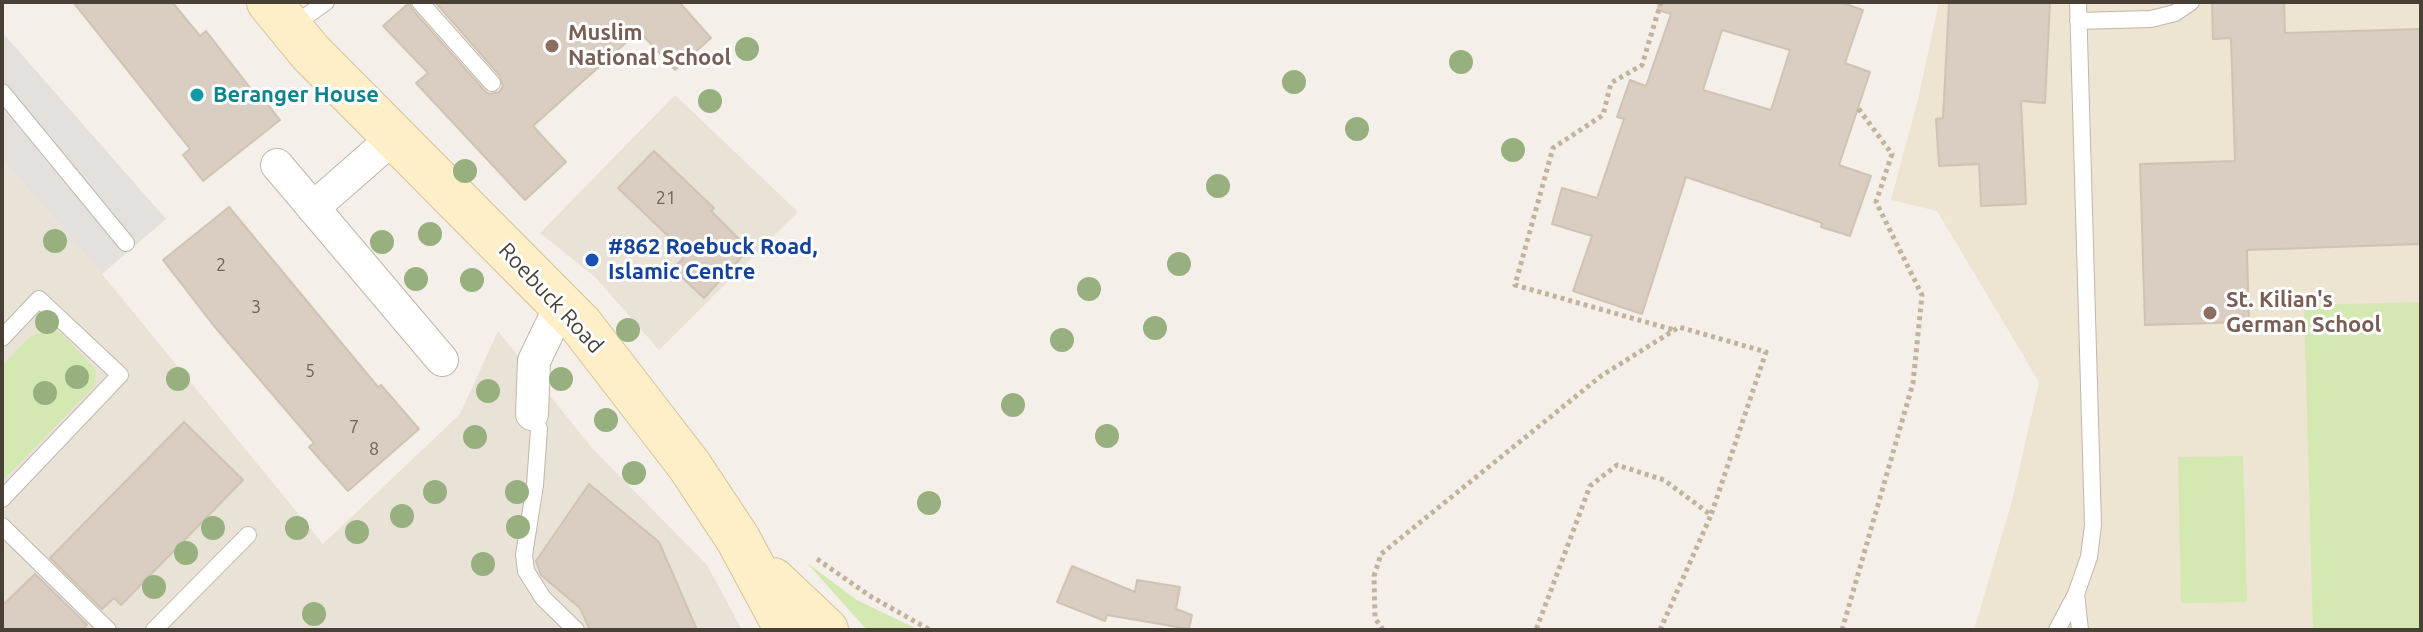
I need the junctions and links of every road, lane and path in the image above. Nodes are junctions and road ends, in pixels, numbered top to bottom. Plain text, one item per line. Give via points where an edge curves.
1 (326, 2) edge
2 (420, 2) edge
3 (1661, 2) edge
4 (2078, 2) edge
5 (2191, 2) edge
6 (279, 15) edge
7 (2078, 21) junction
8 (492, 83) dead end
9 (2, 92) edge
10 (1858, 108) dead end
11 (394, 137) junction
12 (277, 165) dead end
13 (313, 208) junction
14 (126, 243) dead end
15 (561, 305) junction
16 (1675, 330) junction
17 (2, 338) edge
18 (442, 360) dead end
19 (532, 414) joint
20 (2, 499) edge
21 (1711, 515) junction
22 (2, 526) edge
23 (248, 535) dead end
24 (813, 556) dead end
25 (750, 560) junction
26 (2076, 594) junction
27 (108, 630) edge
28 (154, 630) edge
29 (576, 630) edge
30 (787, 630) edge
31 (826, 630) edge
32 (930, 630) edge
33 (1383, 630) edge
34 (1536, 630) edge
35 (1660, 630) edge
36 (1842, 630) edge
37 (2057, 630) edge
38 (2080, 630) edge

1 - 6 lane
2 - 8 lane
3 - 16 path via 1642,65 1611,83 1603,115 1553,148 1515,285
4 - 7 lane
5 - 7 lane via 2151,19
6 - 11 main road, Roebuck Road
7 - 26 lane via 2093,525
9 - 14 lane
10 - 36 path via 1892,154 1876,202 1922,295 1913,383
11 - 13 street
11 - 15 main road, Roebuck Road
12 - 13 street
13 - 18 street
15 - 19 street via 534,361
15 - 25 main road, Roebuck Road via 689,465
16 - 21 path via 1766,352
16 - 33 path via 1601,376 1381,554 1374,576 1375,618
17 - 20 lane via 39,299 120,375
19 - 29 lane via 539,429 526,571 543,598
21 - 34 path via 1664,480 1617,465 1590,486
21 - 35 path
22 - 27 lane
23 - 28 lane
24 - 32 path
25 - 30 main road, Roebuck Road
25 - 31 main road
26 - 37 lane
26 - 38 lane

